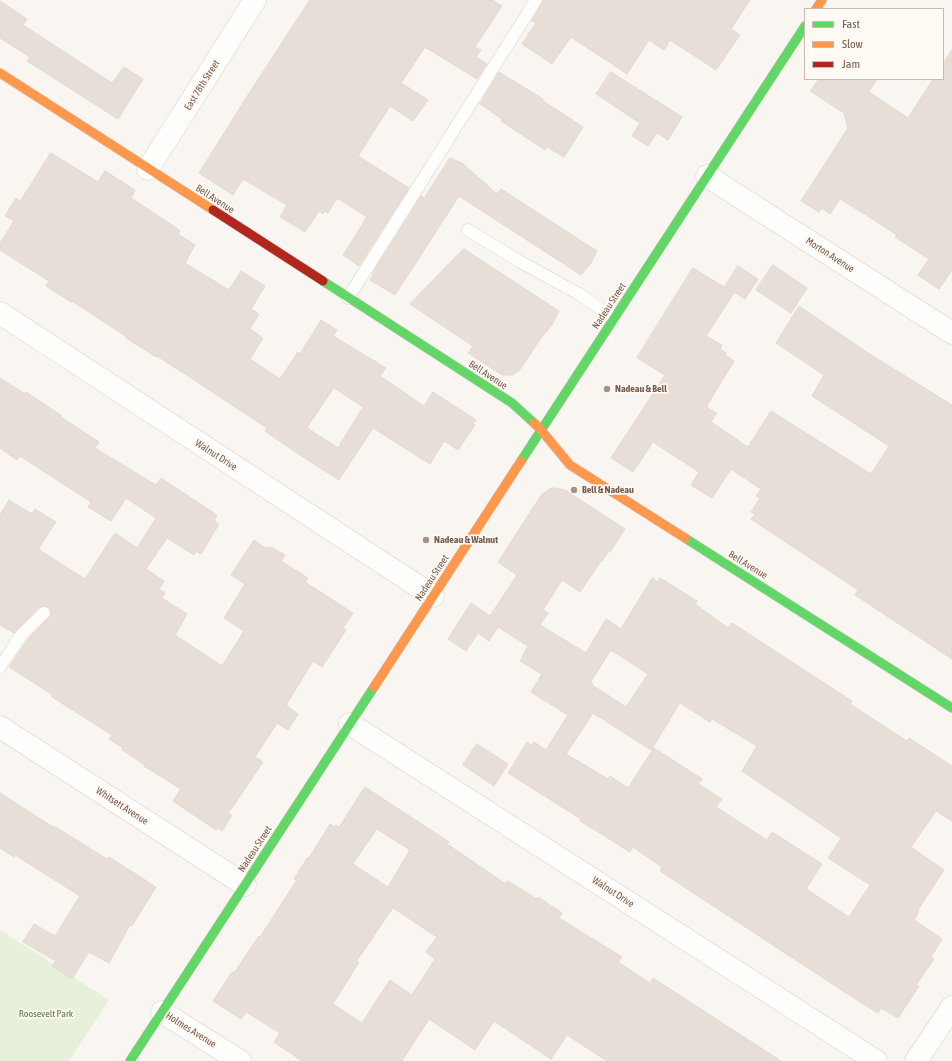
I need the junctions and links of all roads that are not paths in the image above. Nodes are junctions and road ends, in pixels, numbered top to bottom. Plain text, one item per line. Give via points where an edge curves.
1 (255, 0) edge
2 (536, 0) edge
3 (804, 28) edge
4 (0, 73) edge
5 (148, 169) junction
6 (707, 176) junction
7 (468, 230) dead end
8 (348, 298) junction
9 (0, 313) edge
10 (614, 318) junction
11 (952, 333) edge
12 (541, 430) junction
13 (433, 596) junction
14 (44, 613) dead end
15 (0, 667) edge
16 (952, 708) edge
17 (350, 724) junction
18 (0, 727) edge
19 (245, 885) junction
20 (952, 1006) edge
21 (162, 1012) junction
22 (130, 1061) edge
23 (240, 1061) edge
24 (876, 1061) edge
25 (916, 1061) edge

1 - 5 street, East 78th Street
2 - 8 lane
3 - 6 main road, Nadeau Street
4 - 5 main road, Bell Avenue
5 - 8 main road, Bell Avenue
6 - 10 main road, Nadeau Street
6 - 11 street, Morton Avenue
7 - 10 lane via 579,294
8 - 12 main road, Bell Avenue via 512,403
9 - 13 street, Walnut Drive
10 - 12 main road, Nadeau Street
12 - 13 main road, Nadeau Street
12 - 16 main road, Bell Avenue via 570,465
13 - 17 main road, Nadeau Street
14 - 15 lane via 22,634
17 - 19 main road, Nadeau Street
17 - 24 street, Walnut Drive
18 - 19 street, Whitsett Avenue
19 - 21 main road, Nadeau Street
20 - 25 street
21 - 22 main road, Nadeau Street
21 - 23 street, Holmes Avenue

